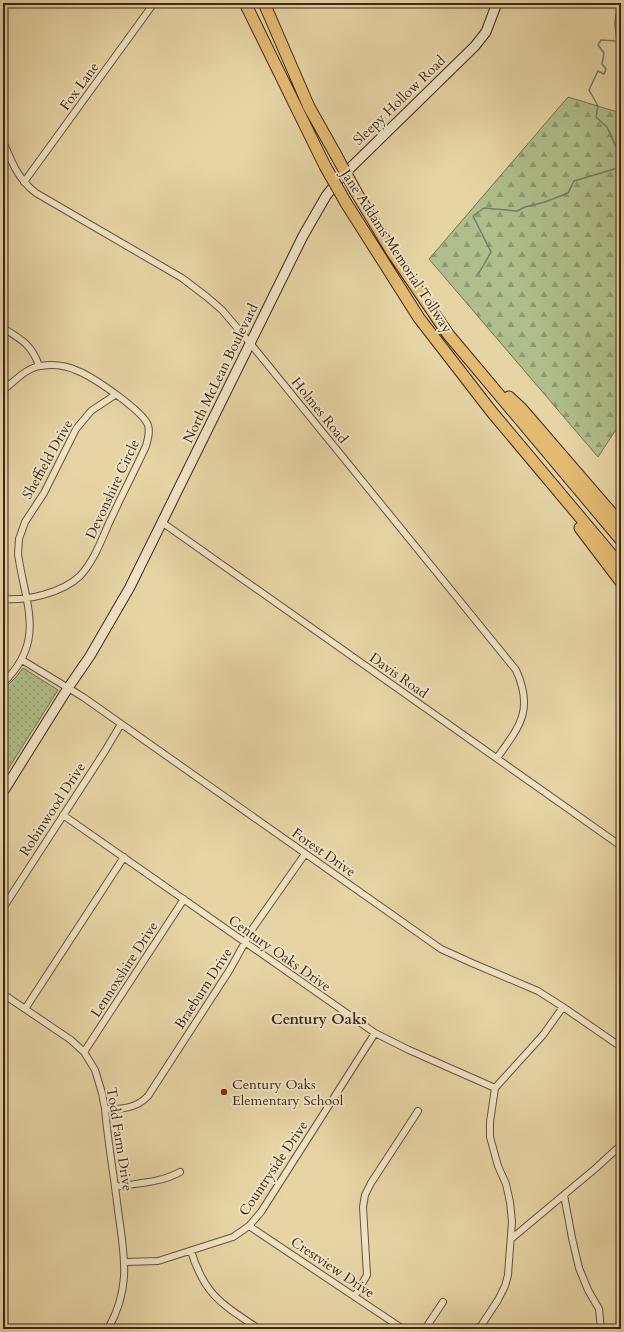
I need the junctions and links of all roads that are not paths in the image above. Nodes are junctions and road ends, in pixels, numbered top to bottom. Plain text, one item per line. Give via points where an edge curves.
1 (154, 3) edge
2 (245, 3) edge
3 (264, 3) edge
4 (497, 3) edge
5 (3, 141) edge
6 (24, 182) junction
7 (303, 236) joint
8 (3, 328) edge
9 (250, 343) junction
10 (461, 349) junction
11 (39, 366) junction
12 (3, 390) edge
13 (115, 395) junction
14 (491, 411) junction
15 (163, 523) junction
16 (621, 524) edge
17 (621, 540) edge
18 (621, 566) edge
19 (621, 582) edge
20 (27, 597) junction
21 (3, 599) edge
22 (22, 660) junction
23 (3, 683) edge
24 (68, 688) junction
25 (121, 724) junction
26 (497, 758) junction
27 (3, 792) edge
28 (64, 815) junction
29 (621, 846) edge
30 (305, 854) junction
31 (124, 857) junction
32 (184, 899) junction
33 (3, 908) edge
34 (246, 942) junction
35 (3, 994) edge
36 (563, 1006) junction
37 (25, 1009) junction
38 (374, 1033) junction
39 (621, 1047) edge
40 (84, 1052) junction
41 (495, 1088) junction
42 (105, 1109) junction
43 (418, 1111) dead end
44 (621, 1145) edge
45 (180, 1172) dead end
46 (115, 1187) junction
47 (564, 1195) junction
48 (249, 1226) junction
49 (510, 1239) junction
50 (191, 1251) junction
51 (125, 1262) junction
52 (355, 1296) junction
53 (443, 1302) dead end
54 (108, 1329) edge
55 (259, 1329) edge
56 (403, 1329) edge
57 (425, 1329) edge
58 (479, 1329) edge
59 (601, 1329) edge

1 - 6 street, Fox Lane
2 - 14 highway, Jane Addams Memorial Tollway, bridge via 325,166 346,203 419,318
3 - 10 highway, Jane Addams Memorial Tollway, bridge via 309,107 356,192 392,252
4 - 7 main road, Sleepy Hollow Road via 486,32 441,80 341,177 326,196
5 - 6 street, Holmes Road via 13,165
6 - 9 street, Holmes Road via 43,198 182,278 222,310
7 - 9 main road, North McLean Boulevard
8 - 11 street via 32,349
9 - 15 main road, North McLean Boulevard
9 - 26 street, Holmes Road via 516,670 523,689 524,708 517,730
10 - 16 highway via 521,408
10 - 17 highway, Jane Addams Memorial Tollway
11 - 12 street
11 - 13 street, Devonshire Circle via 57,366 77,371 94,379
13 - 20 street, Sheffield Drive via 91,411 79,424 44,493 24,522 18,554
13 - 20 street, Devonshire Circle via 136,410 147,424 149,436 146,446 85,570 59,590
14 - 18 highway, Jane Addams Memorial Tollway
14 - 19 highway
15 - 24 main road via 107,629
15 - 26 street, Davis Road
20 - 21 street, Devonshire Circle
20 - 22 street, Sheffield Drive via 30,632
22 - 23 street, Sheffield Drive
22 - 24 street, Forest Drive
24 - 25 street, Forest Drive
24 - 27 main road
25 - 28 street, Robinwood Drive
25 - 30 street, Forest Drive
26 - 29 street, Davis Road
28 - 31 street, Century Oaks Drive
28 - 33 street, Robinwood Drive
30 - 34 street, Braeburn Drive
30 - 36 street, Forest Drive via 441,948 538,991
31 - 32 street, Century Oaks Drive
31 - 37 street
32 - 34 street, Century Oaks Drive
32 - 40 street, Lennoxshire Drive
34 - 38 street, Century Oaks Drive
34 - 42 street, Braeburn Drive via 148,1096 130,1107
35 - 37 street, Todd Farm Drive
36 - 39 street, Forest Drive
36 - 41 street via 543,1035
37 - 40 street, Todd Farm Drive via 71,1040
38 - 41 street, Century Oaks Drive
38 - 48 street, Countryside Drive via 261,1212
40 - 42 street, Todd Farm Drive via 95,1070
41 - 49 street via 490,1137 510,1202
42 - 46 street, Todd Farm Drive
43 - 52 street via 365,1195 363,1211 367,1275
44 - 47 street
45 - 46 street via 171,1177
46 - 51 street, Todd Farm Drive
47 - 49 street
47 - 59 street via 579,1268 599,1309
48 - 50 street, Countryside Drive via 233,1237
48 - 52 street, Crestview Drive
49 - 58 street via 505,1286
50 - 51 street, Countryside Drive via 158,1261
50 - 55 street via 198,1273 209,1290 222,1304
51 - 54 street, Todd Farm Drive via 122,1293
52 - 56 street, Crestview Drive
53 - 57 street

